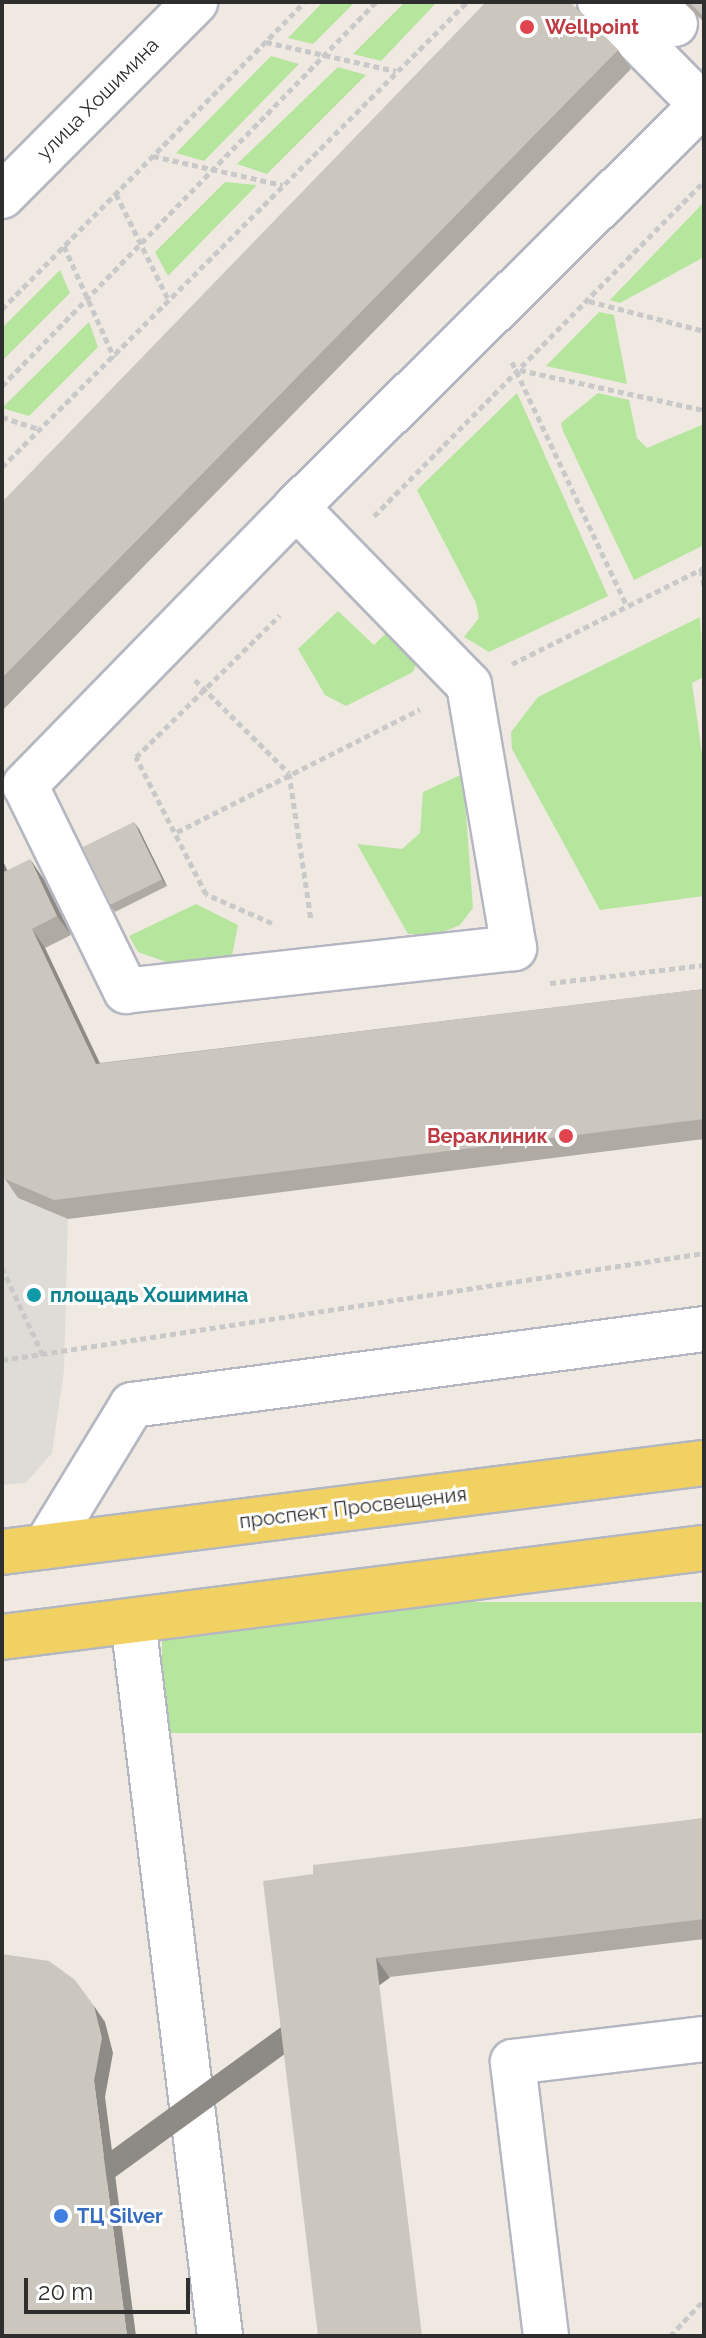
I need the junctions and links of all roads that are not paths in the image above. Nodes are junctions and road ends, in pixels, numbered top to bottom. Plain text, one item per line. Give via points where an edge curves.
1 (195, 2) edge
2 (600, 2) edge
3 (703, 106) edge
4 (2, 196) edge
5 (296, 507) junction
6 (704, 1329) edge
7 (704, 1463) edge
8 (46, 1546) junction
9 (704, 1548) edge
10 (2, 1552) edge
11 (133, 1621) junction
12 (2, 1637) edge
13 (704, 2039) edge
14 (220, 2336) edge
15 (546, 2336) edge

1 - 4 street, улица Хошимина
2 - 3 street
3 - 5 street
5 - 5 street via 25,785 126,991 314,955 514,948 469,685
6 - 8 street via 132,1405
7 - 8 main road, проспект Просвещения
8 - 10 main road, проспект Просвещения
9 - 11 main road
11 - 12 main road
11 - 14 street
13 - 15 street via 513,2062

